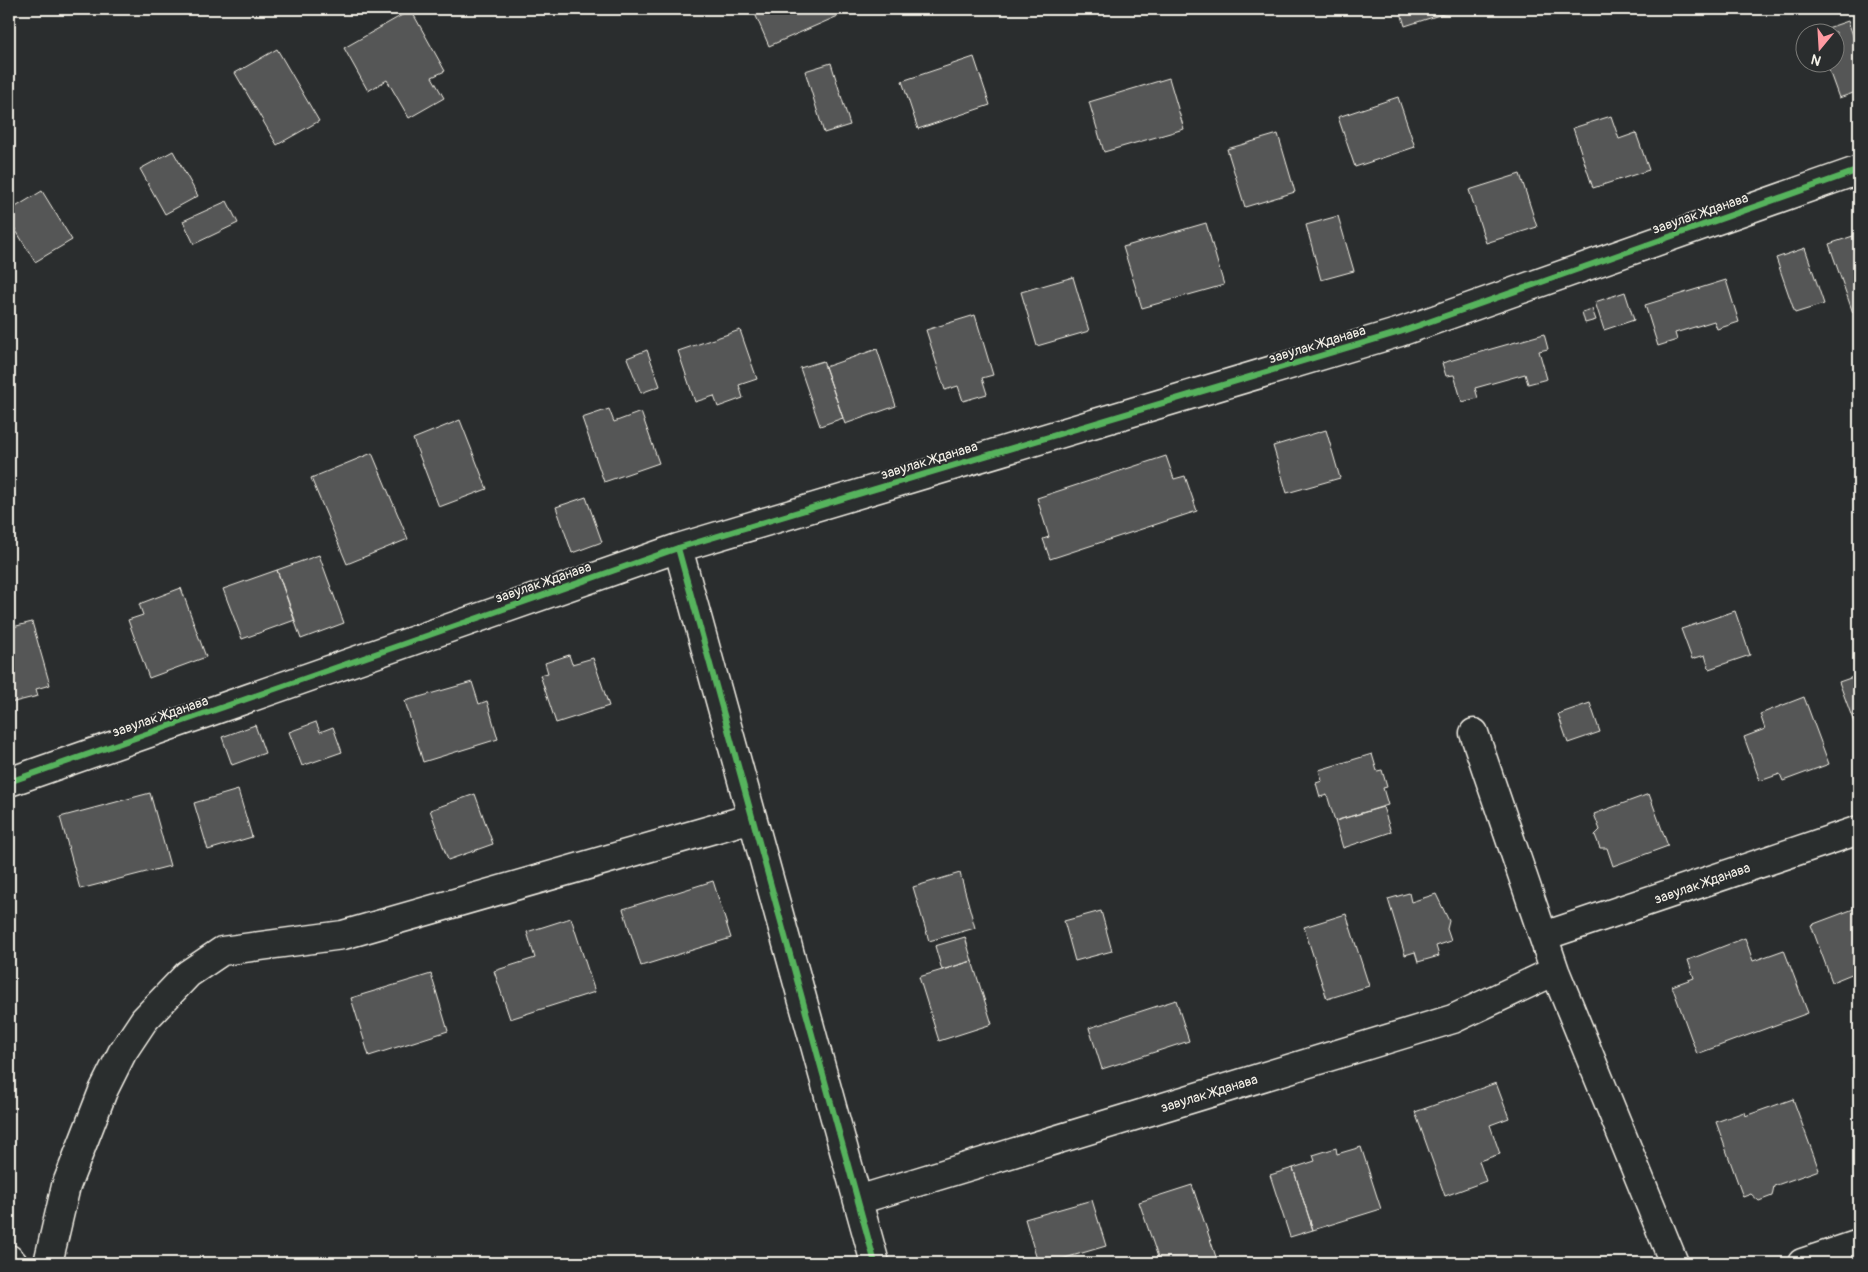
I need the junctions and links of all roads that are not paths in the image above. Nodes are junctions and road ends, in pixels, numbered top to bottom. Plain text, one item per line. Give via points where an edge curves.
1 (1859, 170) edge
2 (678, 548) junction
3 (1474, 733) dead end
4 (9, 782) edge
5 (752, 818) junction
6 (1859, 830) edge
7 (1544, 936) junction
8 (1555, 971) junction
9 (858, 1200) junction
10 (1859, 1244) edge
11 (9, 1259) edge
12 (12, 1263) edge
13 (48, 1263) edge
14 (875, 1263) edge
15 (1674, 1263) edge
16 (1802, 1263) edge

1 - 2 street, завулак Жданава via 1400,332
2 - 4 street, завулак Жданава
2 - 5 street
3 - 7 street
5 - 9 street
5 - 13 street via 343,935 222,951 188,974 144,1020 122,1052 66,1186
6 - 7 street, завулак Жданава
7 - 8 street
8 - 9 street, завулак Жданава via 1453,1019
8 - 15 street
9 - 14 street
10 - 16 street
11 - 12 street

